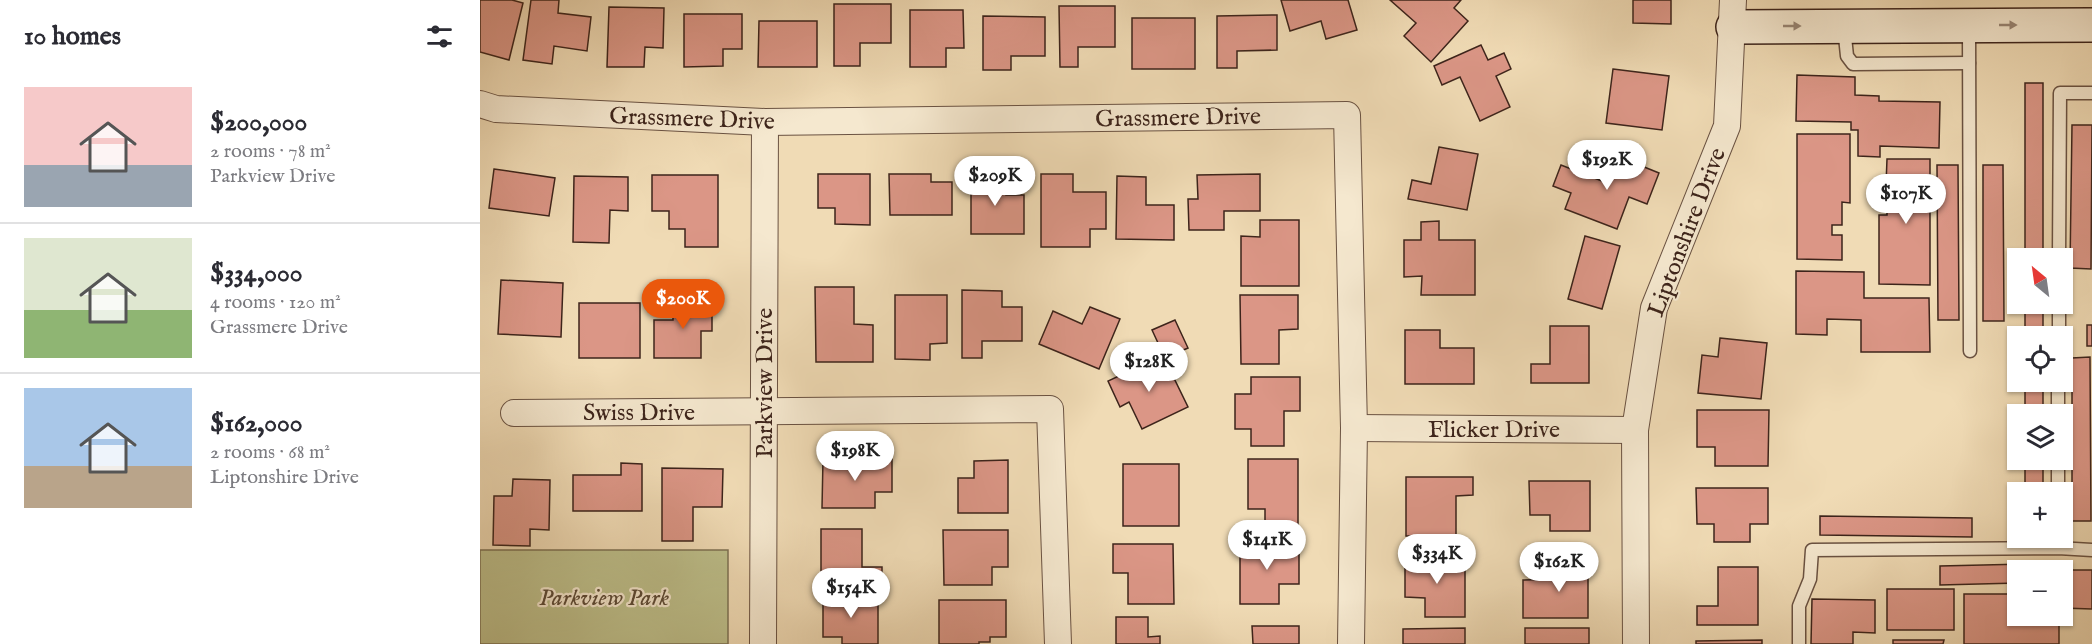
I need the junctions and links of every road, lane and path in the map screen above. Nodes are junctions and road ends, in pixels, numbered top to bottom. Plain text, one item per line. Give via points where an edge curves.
1 (1733, 13) edge
2 (1969, 25) junction
3 (2092, 25) edge
4 (1844, 26) junction
5 (1970, 63) junction
6 (2092, 93) edge
7 (480, 104) edge
8 (765, 122) junction
9 (2059, 248) edge
10 (1970, 351) dead end
11 (764, 412) junction
12 (514, 413) dead end
13 (1354, 428) junction
14 (1635, 429) junction
15 (2007, 544) edge
16 (2073, 546) edge
17 (2092, 550) edge
18 (763, 644) edge
19 (1058, 644) edge
20 (1351, 644) edge
21 (1636, 644) edge
22 (1799, 644) edge

1 -> 4 street
1 - 14 street, Liptonshire Drive via 1727,126 1654,308
2 -> 3 street
2 - 4 street
2 - 5 lane
4 - 5 lane via 1847,56 1853,64
5 - 10 lane
6 - 9 lane via 2060,93
7 - 8 street, Grassmere Drive via 496,109
8 - 11 street, Parkview Drive
8 - 13 street, Grassmere Drive via 1347,115
11 - 12 street, Swiss Drive
11 - 18 street, Parkview Drive
11 - 19 street, Swiss Drive via 1050,409
13 - 14 street, Flicker Drive
13 - 20 street, Grassmere Drive
14 - 21 street, Liptonshire Drive
15 - 22 lane via 1812,550 1810,579 1799,606
16 - 17 lane

